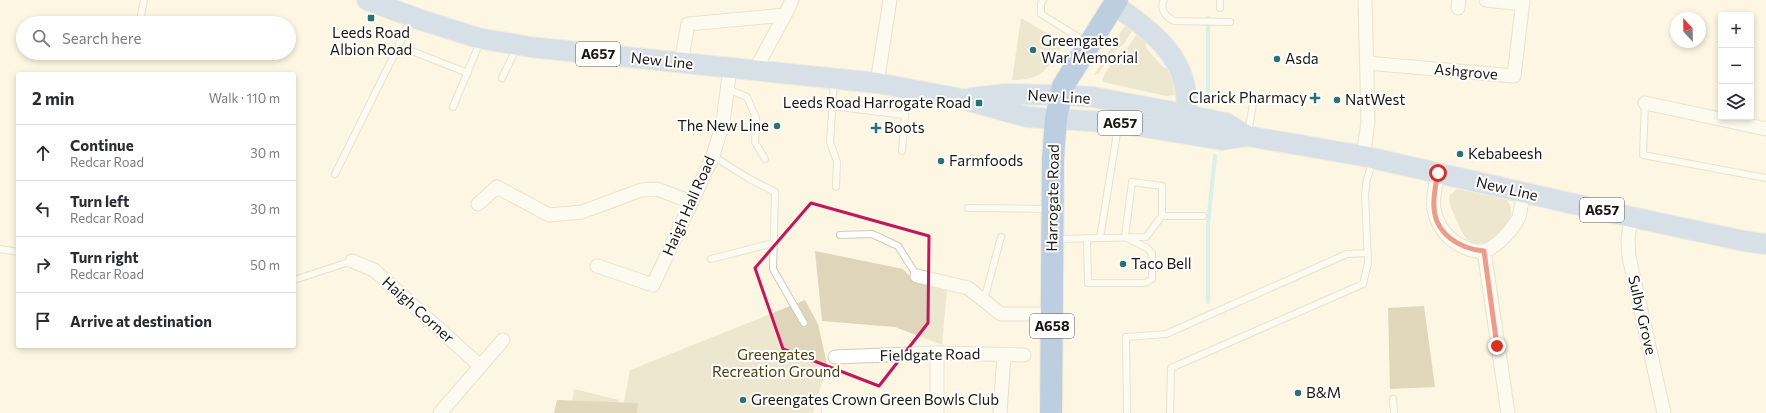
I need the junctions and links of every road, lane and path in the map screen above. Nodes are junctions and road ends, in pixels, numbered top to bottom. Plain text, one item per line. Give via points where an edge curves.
1 (144, 0) edge
2 (367, 0) edge
3 (792, 0) edge
4 (890, 0) edge
5 (1043, 0) edge
6 (1164, 0) edge
7 (1220, 0) edge
8 (1365, 0) edge
9 (1486, 0) edge
10 (1523, 2) edge
11 (1116, 3) edge
12 (1220, 8) dead end
13 (785, 15) junction
14 (141, 16) edge
15 (411, 16) junction
16 (1230, 22) dead end
17 (482, 39) junction
18 (1089, 44) junction
19 (519, 45) junction
20 (409, 50) dead end
21 (681, 63) junction
22 (1367, 63) junction
23 (730, 68) junction
24 (755, 70) junction
25 (468, 73) junction
26 (502, 78) dead end
27 (834, 78) junction
28 (878, 83) junction
29 (907, 88) junction
30 (728, 89) junction
31 (1060, 95) junction
32 (962, 99) junction
33 (794, 103) dead end
34 (1645, 103) joint
35 (1253, 104) dead end
36 (831, 106) junction
37 (454, 107) dead end
38 (905, 115) junction
39 (1056, 118) junction
40 (1119, 123) junction
41 (1185, 124) junction
42 (1766, 129) edge
43 (1247, 136) junction
44 (902, 151) dead end
45 (713, 156) junction
46 (1368, 157) junction
47 (765, 159) dead end
48 (1438, 173) junction
49 (335, 174) dead end
50 (1766, 178) edge
51 (836, 187) dead end
52 (1524, 192) junction
53 (691, 202) junction
54 (478, 204) dead end
55 (968, 208) dead end
56 (1052, 209) junction
57 (1162, 216) junction
58 (1203, 216) dead end
59 (1631, 217) junction
60 (840, 235) dead end
61 (1001, 237) dead end
62 (1125, 237) junction
63 (1087, 238) junction
64 (1100, 238) junction
65 (1052, 239) junction
66 (773, 243) junction
67 (1766, 244) edge
68 (0, 249) edge
69 (1484, 251) junction
70 (16, 252) edge
71 (1368, 253) junction
72 (711, 259) dead end
73 (352, 260) joint
74 (597, 266) dead end
75 (917, 276) joint
76 (296, 279) edge
77 (984, 300) junction
78 (1052, 314) junction
79 (804, 323) dead end
80 (503, 340) dead end
81 (937, 353) junction
82 (1004, 355) junction
83 (1024, 355) dead end
84 (835, 357) dead end
85 (480, 366) junction
86 (1393, 399) dead end
87 (828, 410) dead end
88 (937, 410) edge
89 (440, 413) edge
90 (1000, 413) edge
91 (1051, 413) edge
92 (1127, 413) edge
93 (1170, 413) edge
94 (1394, 413) edge
95 (1508, 413) edge
96 (1664, 413) edge

1 - 14 lane
2 - 15 main road, New Line / A657
3 - 13 street
4 - 28 street
5 - 18 lane via 1041,14
6 - 16 lane via 1163,10 1171,20
7 - 12 lane
8 - 22 street
9 - 10 street
10 - 22 street, Ashgrove via 1514,76
11 - 18 highway, Harrogate Road / A658
11 - 41 main road via 1141,22 1174,59 1184,78
13 - 21 street via 688,24
13 - 24 street
15 - 17 main road, New Line / A657
15 - 49 lane
17 - 19 main road, New Line / A657
17 - 25 lane
18 - 31 highway, Harrogate Road / A658
19 - 21 main road, New Line / A657
19 - 26 lane
20 - 25 lane
21 - 23 main road, New Line / A657
22 - 46 street
23 - 24 main road, New Line / A657
23 - 30 street, Haigh Hall Road
24 - 27 main road, New Line / A657
25 - 37 lane
27 - 28 main road, New Line / A657
27 - 36 lane
28 - 29 main road, New Line / A657
29 - 32 main road, New Line / A657
29 - 38 lane
30 - 45 street, Haigh Hall Road via 724,122
30 - 47 lane via 746,97 756,118 755,142
31 - 32 main road, New Line / A657 via 1006,94
31 - 39 highway, Harrogate Road / A658
31 - 41 main road, New Line / A657 via 1093,98
32 - 39 main road, New Line / A657 via 1027,118
33 - 36 lane
34 - 42 street
34 - 50 lane via 1643,155
35 - 43 lane
36 - 38 lane
36 - 51 lane via 830,142 837,162
38 - 44 lane
39 - 40 main road, New Line / A657
39 - 56 highway, Harrogate Road / A658
40 - 41 main road, New Line / A657
40 - 64 lane
41 - 43 main road, New Line / A657 via 1226,123
43 - 46 main road, New Line / A657
45 - 53 street, Haigh Hall Road
45 - 66 lane via 775,192
46 - 48 main road, New Line / A657
46 - 71 lane via 1365,194
48 - 52 main road, New Line / A657
48 - 69 street via 1434,208 1440,227 1446,236 1464,247
52 - 59 main road, New Line / A657
52 - 69 street via 1519,216 1514,225 1501,240
53 - 54 street via 657,189 641,190 582,212 549,215 497,187
53 - 74 street, Haigh Hall Road via 654,285
55 - 56 lane
56 - 65 highway, Harrogate Road / A658
57 - 58 lane
57 - 62 lane via 1146,236
57 - 62 lane via 1162,186 1132,182
59 - 67 main road, New Line / A657
59 - 96 street, Sulby Grove via 1629,257
60 - 75 lane via 872,234 898,246
61 - 77 lane
62 - 63 lane via 1152,253 1152,279 1146,283 1088,283
62 - 64 lane
63 - 64 lane
63 - 65 lane
65 - 78 highway, Harrogate Road / A658
66 - 72 lane
66 - 79 lane via 773,269
68 - 70 lane
69 - 95 street
71 - 92 lane via 1347,254 1166,334 1126,338
71 - 93 lane via 1363,284 1171,368
73 - 76 lane
73 - 85 street, Haigh Corner via 374,270
75 - 77 street via 968,288
77 - 78 street via 1002,314
78 - 91 highway, Harrogate Road / A658
80 - 85 street
81 - 82 street, Fieldgate Road
81 - 84 street, Fieldgate Road
81 - 88 street
82 - 83 street, Fieldgate Road
82 - 90 street
85 - 89 street
86 - 94 lane
87 - 88 street

